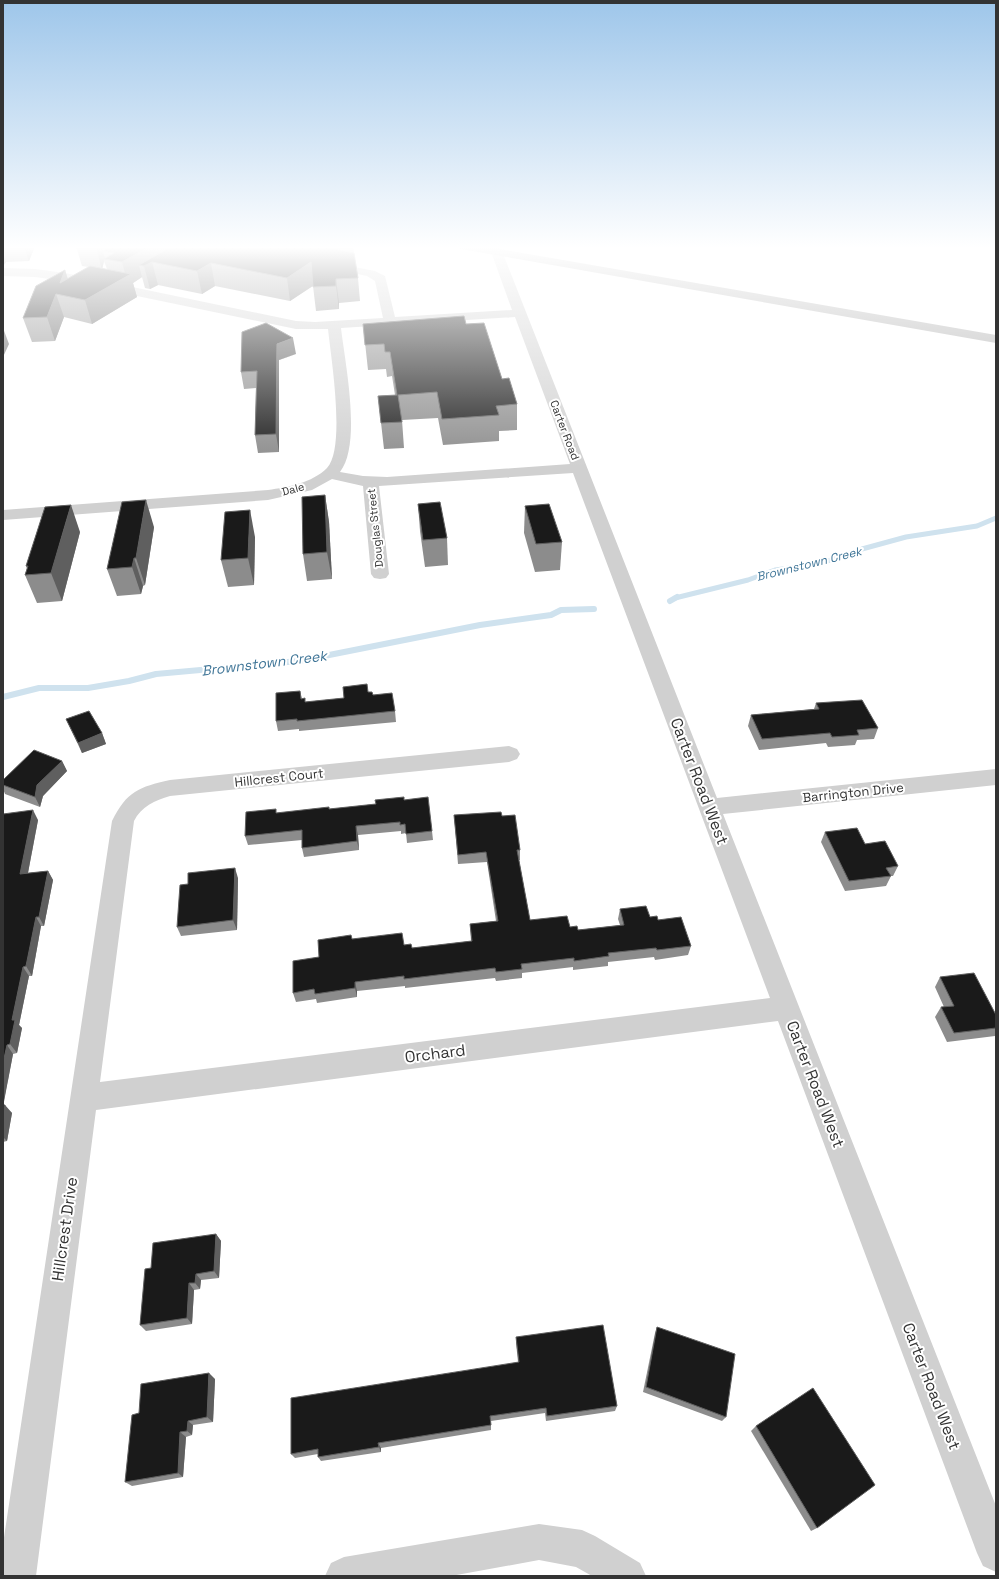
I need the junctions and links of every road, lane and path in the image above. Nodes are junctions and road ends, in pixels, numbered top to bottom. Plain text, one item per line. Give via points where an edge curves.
1 (266, 320) edge
2 (411, 320) edge
3 (523, 320) edge
4 (888, 320) edge
5 (390, 321) joint
6 (334, 325) junction
7 (996, 339) edge
8 (580, 468) junction
9 (328, 474) junction
10 (371, 482) junction
11 (3, 515) edge
12 (380, 574) dead end
13 (637, 614) joint
14 (509, 754) dead end
15 (996, 777) edge
16 (710, 807) junction
17 (114, 882) joint
18 (786, 1008) junction
19 (83, 1098) junction
20 (996, 1553) edge
21 (17, 1576) edge
22 (344, 1576) edge
23 (626, 1576) edge

1 - 6 street via 306,326
2 - 5 street
3 - 8 street, Carter Road
4 - 7 main road
5 - 6 street
6 - 9 street via 344,440 339,462
8 - 10 street
8 - 13 street, Carter Road
9 - 10 street
9 - 11 street, Dale via 304,487 268,495
10 - 12 street, Douglas Street
13 - 16 street, Carter Road West
14 - 17 street, Hillcrest Court via 170,788 152,792 137,802 123,821
15 - 16 street, Barrington Drive
16 - 18 street, Carter Road West
17 - 19 street, Hillcrest Drive
18 - 19 street, Orchard
18 - 20 street, Carter Road West
19 - 21 street, Hillcrest Drive
22 - 23 street via 539,1542 582,1549

